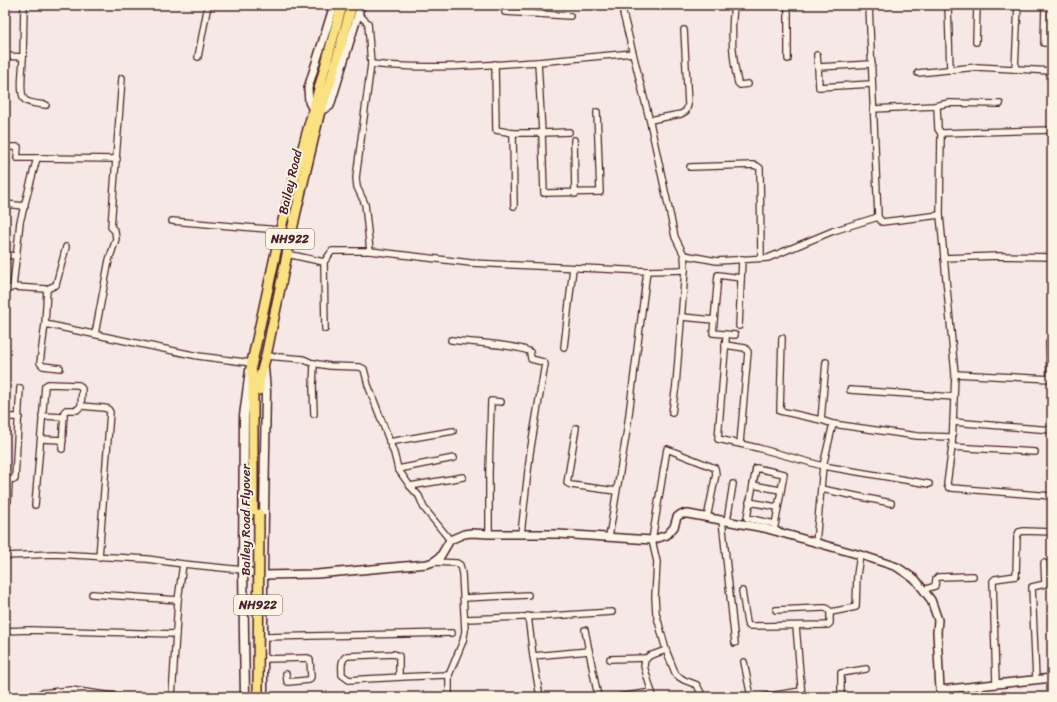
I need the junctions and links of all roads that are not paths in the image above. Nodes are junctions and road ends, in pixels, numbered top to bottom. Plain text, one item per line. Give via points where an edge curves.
1 (24, 5) edge
2 (208, 5) edge
3 (334, 5) edge
4 (342, 5) edge
5 (352, 5) edge
6 (361, 5) edge
7 (505, 5) edge
8 (622, 5) edge
9 (734, 5) edge
10 (788, 5) edge
11 (869, 5) edge
12 (932, 5) edge
13 (948, 5) edge
14 (977, 5) edge
15 (1018, 5) edge
16 (1045, 5) edge
17 (358, 14) junction
18 (570, 16) dead end
19 (684, 30) dead end
20 (976, 42) dead end
21 (1052, 43) edge
22 (633, 53) junction
23 (817, 55) dead end
24 (5, 56) edge
25 (23, 57) junction
26 (198, 57) dead end
27 (788, 59) dead end
28 (538, 62) junction
29 (371, 64) junction
30 (495, 64) junction
31 (872, 64) junction
32 (818, 67) junction
33 (1015, 69) junction
34 (950, 70) junction
35 (1052, 71) edge
36 (918, 73) dead end
37 (122, 78) dead end
38 (748, 84) dead end
39 (872, 84) junction
40 (1000, 104) dead end
41 (46, 105) dead end
42 (937, 106) junction
43 (873, 109) junction
44 (317, 110) junction
45 (598, 112) dead end
46 (650, 120) junction
47 (1052, 130) edge
48 (569, 132) dead end
49 (513, 133) junction
50 (542, 133) junction
51 (941, 133) junction
52 (574, 140) dead end
53 (5, 147) edge
54 (37, 158) junction
55 (117, 159) junction
56 (690, 167) dead end
57 (575, 194) junction
58 (5, 204) edge
59 (25, 206) junction
60 (514, 206) dead end
61 (940, 215) junction
62 (878, 217) junction
63 (172, 222) dead end
64 (280, 230) junction
65 (66, 247) dead end
66 (370, 251) junction
67 (287, 254) junction
68 (5, 255) edge
69 (684, 255) junction
70 (17, 256) junction
71 (1052, 257) edge
72 (761, 258) junction
73 (944, 258) junction
74 (742, 259) junction
75 (324, 262) junction
76 (573, 268) junction
77 (685, 270) junction
78 (647, 271) junction
79 (741, 278) junction
80 (13, 287) junction
81 (47, 289) junction
82 (5, 290) edge
83 (682, 317) junction
84 (714, 320) junction
85 (45, 324) junction
86 (739, 326) dead end
87 (325, 329) dead end
88 (95, 334) junction
89 (735, 335) dead end
90 (726, 338) dead end
91 (782, 338) dead end
92 (450, 340) dead end
93 (1049, 342) dead end
94 (725, 345) junction
95 (564, 347) dead end
96 (266, 356) junction
97 (826, 362) dead end
98 (314, 363) junction
99 (251, 365) junction
100 (263, 367) junction
101 (60, 368) dead end
102 (955, 374) junction
103 (1051, 379) edge
104 (20, 388) dead end
105 (850, 390) dead end
106 (954, 397) junction
107 (501, 402) dead end
108 (81, 406) junction
109 (672, 413) dead end
110 (314, 414) dead end
111 (42, 416) junction
112 (5, 417) edge
113 (64, 417) junction
114 (19, 418) junction
115 (821, 420) junction
116 (953, 422) junction
117 (833, 424) junction
118 (576, 428) dead end
119 (1052, 430) edge
120 (453, 431) dead end
121 (952, 438) junction
122 (40, 439) junction
123 (62, 440) junction
124 (390, 442) junction
125 (740, 443) junction
126 (952, 447) junction
127 (62, 449) dead end
128 (1035, 452) dead end
129 (454, 458) dead end
130 (823, 466) junction
131 (398, 469) junction
132 (463, 477) dead end
133 (7, 480) edge
134 (733, 484) dead end
135 (753, 484) junction
136 (929, 484) dead end
137 (410, 486) junction
138 (780, 490) junction
139 (821, 490) junction
140 (616, 491) junction
141 (1052, 496) edge
142 (750, 502) junction
143 (891, 503) dead end
144 (5, 504) edge
145 (35, 505) dead end
146 (777, 507) junction
147 (256, 514) junction
148 (707, 518) junction
149 (724, 521) junction
150 (774, 527) junction
151 (1052, 532) edge
152 (488, 534) junction
153 (520, 534) junction
154 (609, 537) junction
155 (450, 540) junction
156 (652, 540) junction
157 (816, 543) junction
158 (860, 555) junction
159 (5, 556) edge
160 (99, 556) junction
161 (433, 562) junction
162 (1044, 563) dead end
163 (183, 564) junction
164 (244, 570) junction
165 (263, 575) junction
166 (973, 576) dead end
167 (923, 590) junction
168 (742, 591) dead end
169 (92, 594) dead end
170 (528, 595) dead end
171 (464, 598) junction
172 (178, 600) junction
173 (776, 610) dead end
174 (612, 612) dead end
175 (831, 612) junction
176 (528, 616) junction
177 (466, 619) junction
178 (796, 626) junction
179 (585, 630) dead end
180 (5, 631) edge
181 (452, 633) dead end
182 (176, 634) junction
183 (263, 637) junction
184 (735, 643) dead end
185 (666, 650) junction
186 (589, 651) junction
187 (533, 656) junction
188 (263, 658) junction
189 (647, 658) junction
190 (610, 659) dead end
191 (744, 662) dead end
192 (244, 667) junction
193 (263, 667) junction
194 (866, 669) dead end
195 (286, 674) dead end
196 (449, 674) junction
197 (399, 677) junction
198 (1052, 678) edge
199 (1036, 680) junction
200 (996, 684) junction
201 (941, 693) edge
202 (801, 694) edge
203 (652, 695) edge
204 (245, 696) edge
205 (34, 697) edge
206 (120, 697) edge
207 (172, 697) edge
208 (258, 697) edge
209 (263, 697) edge
210 (449, 697) edge
211 (540, 697) edge
212 (598, 697) edge
213 (620, 697) edge
214 (703, 697) edge
215 (751, 697) edge
216 (762, 697) edge
217 (841, 697) edge

1 - 25 street
2 - 26 street
3 - 44 street via 308,88 309,102
4 - 44 highway, NH922
5 - 44 highway, Bailey Road / NH922 via 331,80
6 - 17 street
7 - 18 street via 505,12
8 - 22 street
9 - 38 street via 734,65 739,84
10 - 27 street
11 - 31 street
12 - 13 street
13 - 34 street
14 - 20 street
15 - 33 street
16 - 21 street via 1044,43
17 - 29 street via 368,23
17 - 44 street via 330,106
19 - 46 street via 687,110 681,114
22 - 28 street
22 - 46 street
23 - 32 street
24 - 25 street
25 - 41 street via 24,99
28 - 30 street
28 - 50 street
29 - 30 street via 440,67
29 - 66 street via 356,178 364,204
30 - 49 street via 496,130
31 - 32 street
31 - 39 street
32 - 39 street via 819,87
33 - 34 street via 977,67
33 - 35 street
34 - 36 street
37 - 55 street
39 - 43 street
40 - 42 street via 949,103
42 - 43 street
42 - 51 street
43 - 62 street
44 - 64 highway, NH922
44 - 67 highway, Bailey Road / NH922
45 - 57 street via 600,192
46 - 69 street via 675,237
47 - 51 street
48 - 50 street
49 - 50 street
49 - 60 street
50 - 57 street via 544,193
51 - 61 street
52 - 57 street
53 - 54 street via 18,147 17,158
54 - 55 street
54 - 59 street
55 - 88 street via 111,227 116,239 109,260
56 - 72 street via 753,165 760,168
58 - 59 street
59 - 70 street via 20,222
61 - 62 street via 882,222
61 - 73 street
62 - 72 street via 834,231 768,258
63 - 64 street
64 - 99 highway, NH922
65 - 81 street via 56,285
66 - 75 street via 332,251
66 - 76 street via 471,263
67 - 75 street
67 - 96 highway, Bailey Road / NH922
68 - 70 street
69 - 74 street via 717,261
69 - 77 street
70 - 80 street
71 - 73 street
72 - 74 street
73 - 102 street
74 - 79 street
75 - 87 street
76 - 78 street
76 - 95 street
77 - 78 street
77 - 83 street
78 - 140 street via 627,430
79 - 84 street via 718,275
79 - 86 street
80 - 81 street
80 - 82 street
81 - 85 street
83 - 84 street
83 - 109 street
84 - 89 street via 713,333
85 - 88 street
85 - 101 street via 40,363 43,366
88 - 99 street
90 - 94 street
91 - 115 street via 780,411
92 - 153 street via 527,350 531,359 545,364
93 - 103 street
94 - 125 street via 746,349 748,352
94 - 125 street via 718,439
96 - 98 street via 303,359
96 - 100 highway, Bailey Road / NH922
97 - 115 street
98 - 110 street
98 - 124 street via 364,369
99 - 147 highway, Bailey Road Flyover / NH922 via 254,381
99 - 164 main road via 244,416
100 - 147 highway, Bailey Road Flyover / NH922 via 259,381
100 - 165 main road via 266,391
102 - 103 street
102 - 106 street
104 - 114 street
105 - 106 street
106 - 116 street
107 - 152 street via 492,401
108 - 111 street via 80,386 48,384 45,386
108 - 113 street via 77,410 66,410
108 - 160 street via 104,408 110,412
111 - 113 street
111 - 122 street
112 - 114 street
113 - 123 street
114 - 133 street via 16,479
115 - 117 street
116 - 119 street
116 - 121 street
117 - 121 street via 917,436
117 - 130 street
118 - 140 street via 567,483
120 - 124 street
121 - 126 street
122 - 123 street
122 - 145 street
123 - 127 street
124 - 131 street
125 - 130 street
126 - 128 street
126 - 141 street via 948,487
129 - 131 street
130 - 136 street
130 - 139 street
131 - 137 street
132 - 137 street
133 - 144 street via 8,501
134 - 149 street
135 - 138 street
135 - 138 street via 756,468 784,474
135 - 142 street
137 - 155 street
138 - 146 street
139 - 143 street
139 - 157 street
140 - 154 street
142 - 146 street
142 - 150 street via 746,518
146 - 150 street
147 - 204 highway, Bailey Road Flyover / NH922
147 - 208 highway, Bailey Road Flyover / NH922, bridge
148 - 149 street
148 - 156 street via 681,514 667,535
148 - 156 street via 715,468 667,449
149 - 150 street
149 - 184 street
150 - 157 street
151 - 200 street via 1019,532 1016,537 1016,576 993,580
152 - 153 street
152 - 155 street via 471,533
153 - 154 street
154 - 156 street
155 - 161 street via 440,557
156 - 185 street via 657,562 656,613
157 - 158 street
158 - 167 street via 896,568 916,580
158 - 175 street via 856,607
159 - 160 street
160 - 163 street
161 - 165 street via 317,574
161 - 171 street via 460,565
162 - 199 street via 1045,584 1032,587
163 - 164 street
163 - 172 street
164 - 165 street
164 - 192 main road
165 - 183 main road
166 - 167 street via 938,577 935,586
167 - 201 street via 931,600 938,620
168 - 178 street via 748,626
169 - 172 street
170 - 171 street
171 - 177 street
172 - 182 street
173 - 175 street via 826,608
174 - 176 street
175 - 178 street via 828,625
176 - 177 street
176 - 187 street
177 - 196 street via 463,641
178 - 202 street
179 - 186 street
180 - 182 street
181 - 183 street
182 - 207 street
183 - 188 main road
185 - 189 street
185 - 214 street via 676,674 697,686
186 - 187 street
186 - 212 street
187 - 211 street
188 - 193 main road
188 - 195 street via 310,660 310,680 288,682
189 - 190 street
189 - 203 street via 644,666
191 - 215 street
192 - 193 main road
192 - 204 main road
193 - 209 main road
194 - 217 street via 841,673
196 - 197 street
196 - 210 street
197 - 197 street via 349,680 342,675 343,658 394,654 399,656
198 - 199 street
199 - 200 street
200 - 201 street
202 - 216 street
203 - 213 street
205 - 206 street via 41,693 71,690

